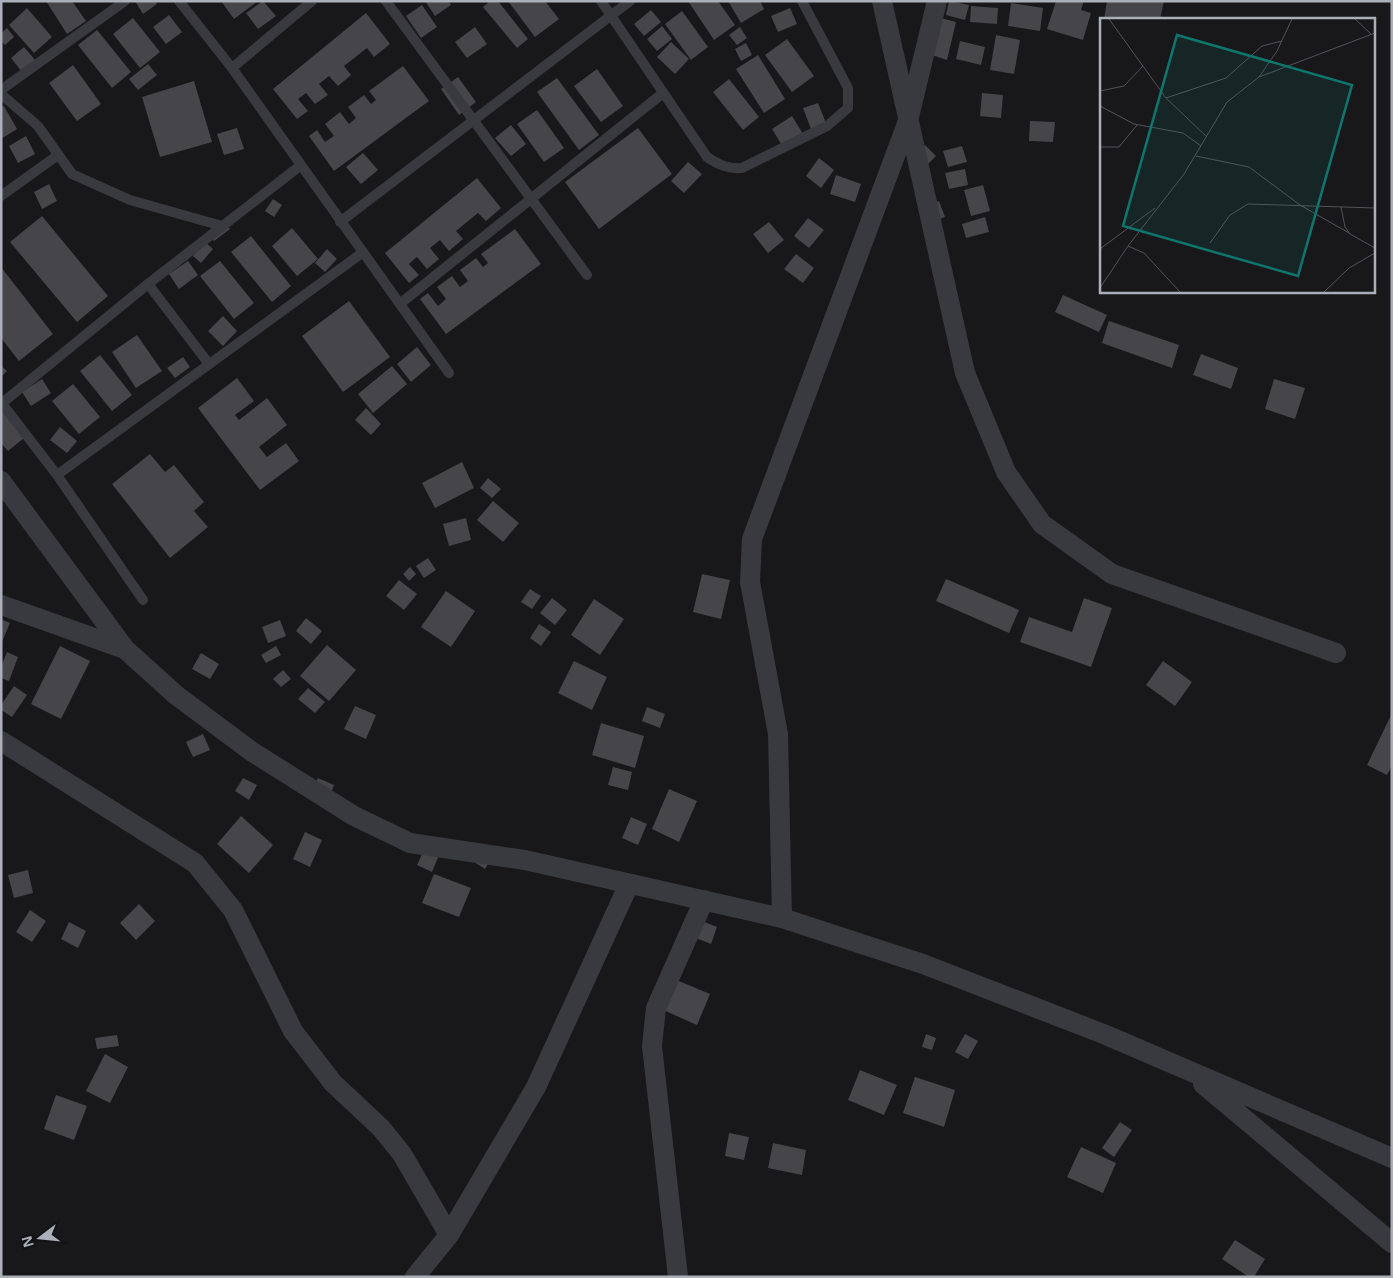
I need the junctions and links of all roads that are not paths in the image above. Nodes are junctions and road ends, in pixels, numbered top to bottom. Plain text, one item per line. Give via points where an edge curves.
1 (125, 1) edge
2 (179, 1) edge
3 (312, 1) edge
4 (386, 1) edge
5 (601, 1) edge
6 (630, 1) edge
7 (802, 1) edge
8 (882, 1) edge
9 (937, 1) edge
10 (612, 15) junction
11 (232, 68) junction
12 (1, 92) edge
13 (663, 93) junction
14 (474, 120) junction
15 (908, 121) junction
16 (58, 154) junction
17 (301, 165) junction
18 (1, 196) edge
19 (532, 198) junction
20 (340, 222) junction
21 (222, 226) junction
22 (362, 253) junction
23 (587, 275) dead end
24 (148, 284) junction
25 (401, 303) junction
26 (209, 364) junction
27 (449, 373) dead end
28 (2, 402) edge
29 (57, 475) junction
30 (1, 481) edge
31 (143, 600) dead end
32 (1, 606) edge
33 (125, 649) junction
34 (1336, 653) dead end
35 (1, 741) edge
36 (629, 884) junction
37 (704, 900) junction
38 (782, 918) junction
39 (1186, 1070) junction
40 (1392, 1158) edge
41 (449, 1235) junction
42 (1392, 1243) edge
43 (415, 1277) edge
44 (678, 1277) edge

1 - 12 lane
2 - 11 lane
3 - 11 lane
4 - 14 lane
5 - 10 lane
6 - 10 lane
7 - 13 lane via 848,88 848,108 827,126 742,168 720,166 707,157
8 - 15 street
9 - 15 street
10 - 13 lane
10 - 14 lane
11 - 17 lane
12 - 16 lane via 38,126
13 - 19 lane
14 - 19 lane
14 - 20 lane
15 - 34 street via 965,373 1006,472 1042,524 1112,574
15 - 38 street via 752,539 750,582 778,734
16 - 18 lane
16 - 21 lane via 72,174 130,200
17 - 20 lane
17 - 21 lane
19 - 23 lane
19 - 25 lane
20 - 22 lane
21 - 24 lane
22 - 25 lane
22 - 26 lane
24 - 26 lane
24 - 28 lane
25 - 27 lane
26 - 29 lane
28 - 29 lane
29 - 31 lane
30 - 33 street
32 - 33 street
33 - 36 street via 176,694 251,751 354,816 410,843 525,860
35 - 41 street via 195,863 233,910 293,1031 334,1084 381,1128 402,1154
36 - 37 street
36 - 41 street via 536,1087
37 - 38 street
37 - 44 street via 656,1008 652,1046
38 - 39 street via 923,964 1106,1035
39 - 40 street
39 - 42 street
41 - 43 street

